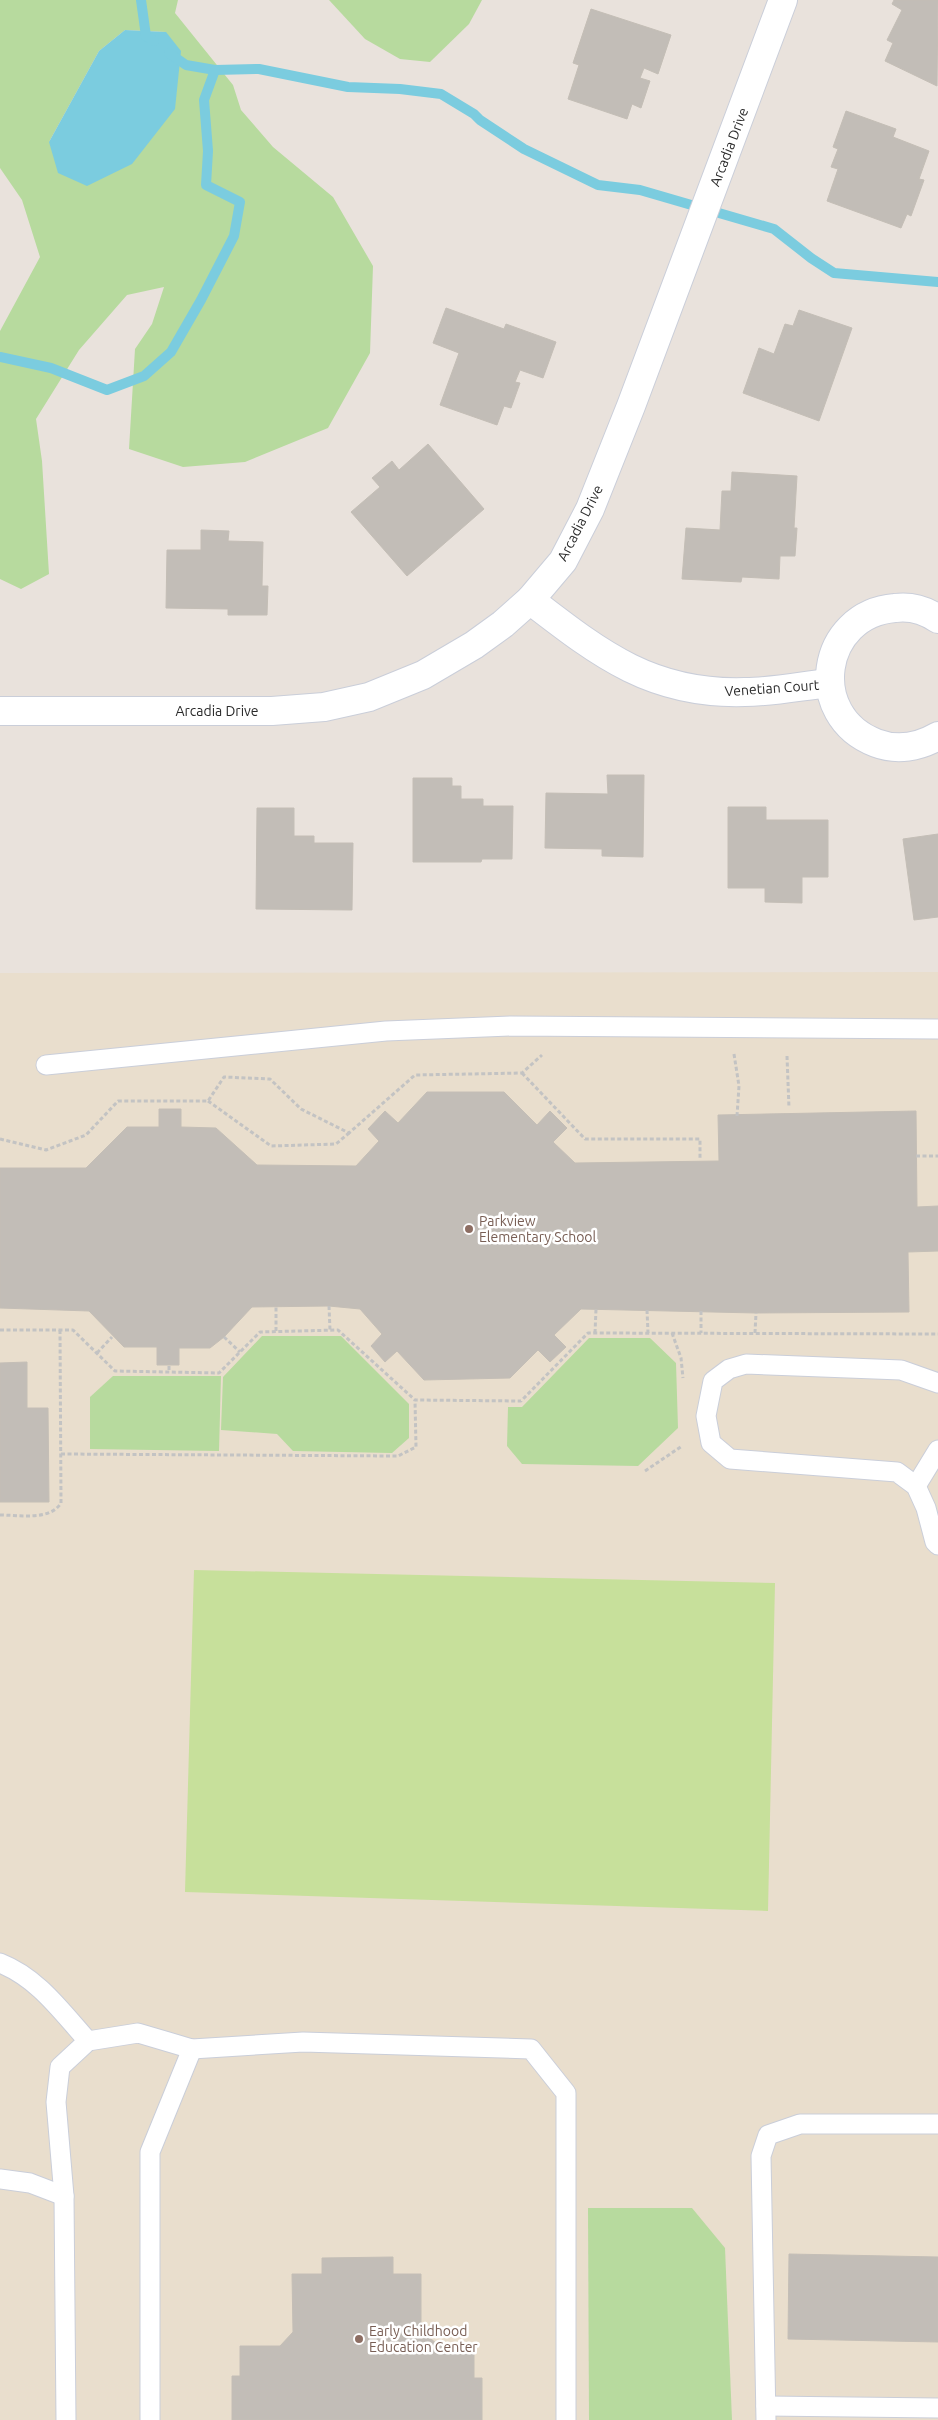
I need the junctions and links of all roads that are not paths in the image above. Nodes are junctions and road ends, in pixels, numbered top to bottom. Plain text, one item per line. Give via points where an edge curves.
1 (783, 0) edge
2 (530, 600) junction
3 (938, 619) edge
4 (829, 683) junction
5 (0, 712) edge
6 (938, 736) edge
7 (938, 1029) edge
8 (46, 1065) dead end
9 (938, 1383) edge
10 (938, 1450) edge
11 (916, 1486) junction
12 (938, 1545) edge
13 (0, 1963) edge
14 (88, 2040) junction
15 (192, 2050) junction
16 (938, 2124) edge
17 (0, 2179) edge
18 (64, 2196) junction
19 (938, 2408) edge
20 (766, 2413) edge
21 (66, 2420) edge
22 (150, 2420) edge
23 (566, 2420) edge

1 - 2 street, Arcadia Drive via 590,509 562,561
2 - 4 street, Venetian Court via 598,652 677,687 746,692
2 - 5 street, Arcadia Drive via 474,645 423,675 369,697 272,711
3 - 4 street via 906,607 881,609 860,619 842,636 832,658
4 - 6 street via 834,705 846,724 863,738 884,746 906,748
7 - 8 lane via 482,1027 386,1031
9 - 11 lane via 902,1370 746,1364 729,1369 714,1381 706,1416 711,1443 730,1459 897,1472
10 - 11 lane
11 - 12 lane
13 - 14 lane via 17,1970 42,1989
14 - 15 lane via 138,2033
14 - 18 lane via 60,2067 56,2102
15 - 22 lane via 150,2152
15 - 23 lane via 303,2042 531,2049 566,2094
16 - 20 lane via 800,2124 768,2135 761,2156
17 - 18 lane via 30,2183
18 - 21 lane
19 - 20 lane

